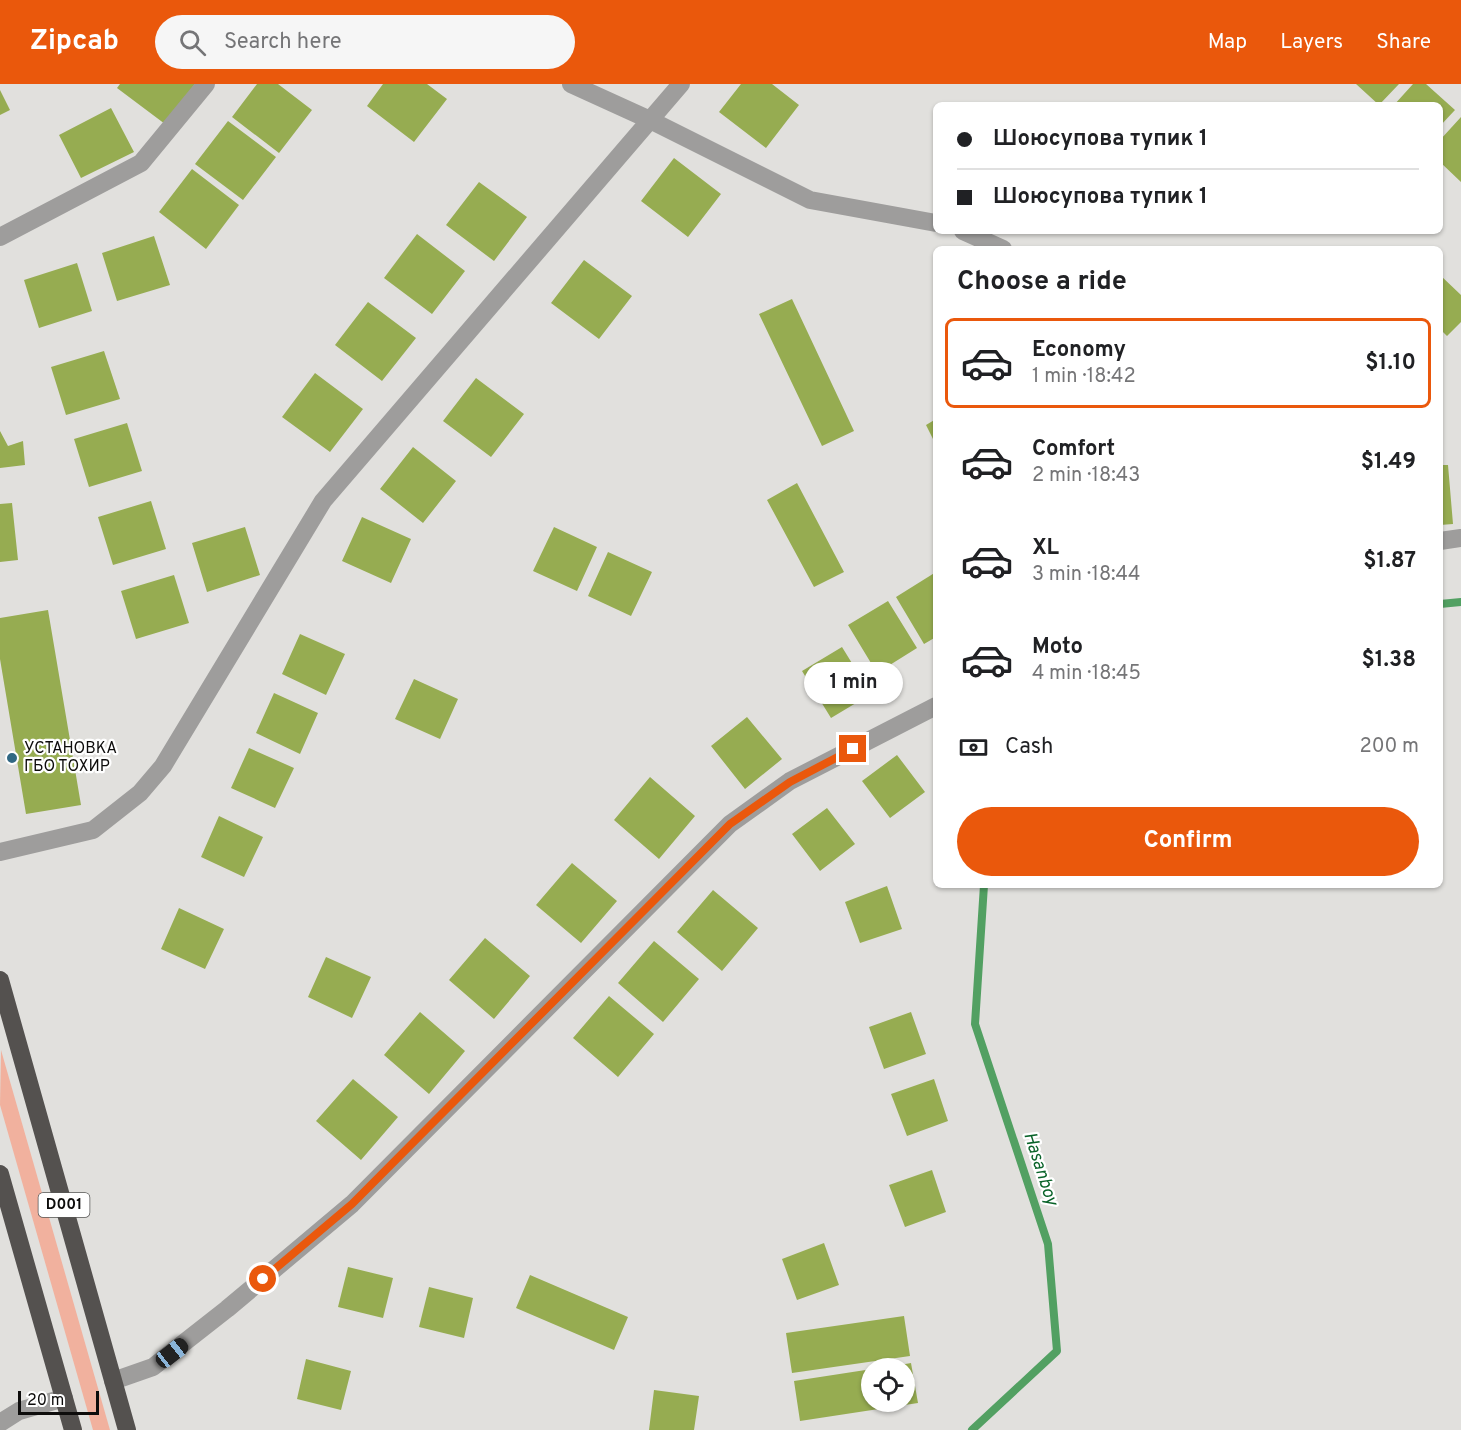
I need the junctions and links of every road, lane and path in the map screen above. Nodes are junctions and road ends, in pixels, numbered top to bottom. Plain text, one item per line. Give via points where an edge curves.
1 (206, 84) edge
2 (571, 84) edge
3 (681, 84) edge
4 (650, 120) junction
5 (933, 222) edge
6 (970, 234) edge
7 (0, 237) edge
8 (996, 246) edge
9 (1461, 538) edge
10 (1443, 541) edge
11 (933, 708) edge
12 (0, 852) edge
13 (0, 980) edge
14 (4, 1009) edge
15 (1, 1182) edge
16 (113, 1381) junction
17 (64, 1398) junction
18 (0, 1423) edge
19 (73, 1430) edge
20 (127, 1430) edge

1 - 7 street via 141,163
2 - 4 street
3 - 4 street
4 - 5 street via 810,200
4 - 12 street via 323,501 163,766 140,793 93,830
6 - 8 street
9 - 10 street
11 - 16 street via 790,782 730,824 352,1204 153,1367
13 - 14 highway, D001
14 - 16 highway, D001
15 - 17 highway
16 - 20 highway, D001
17 - 18 street via 19,1411
17 - 19 highway

